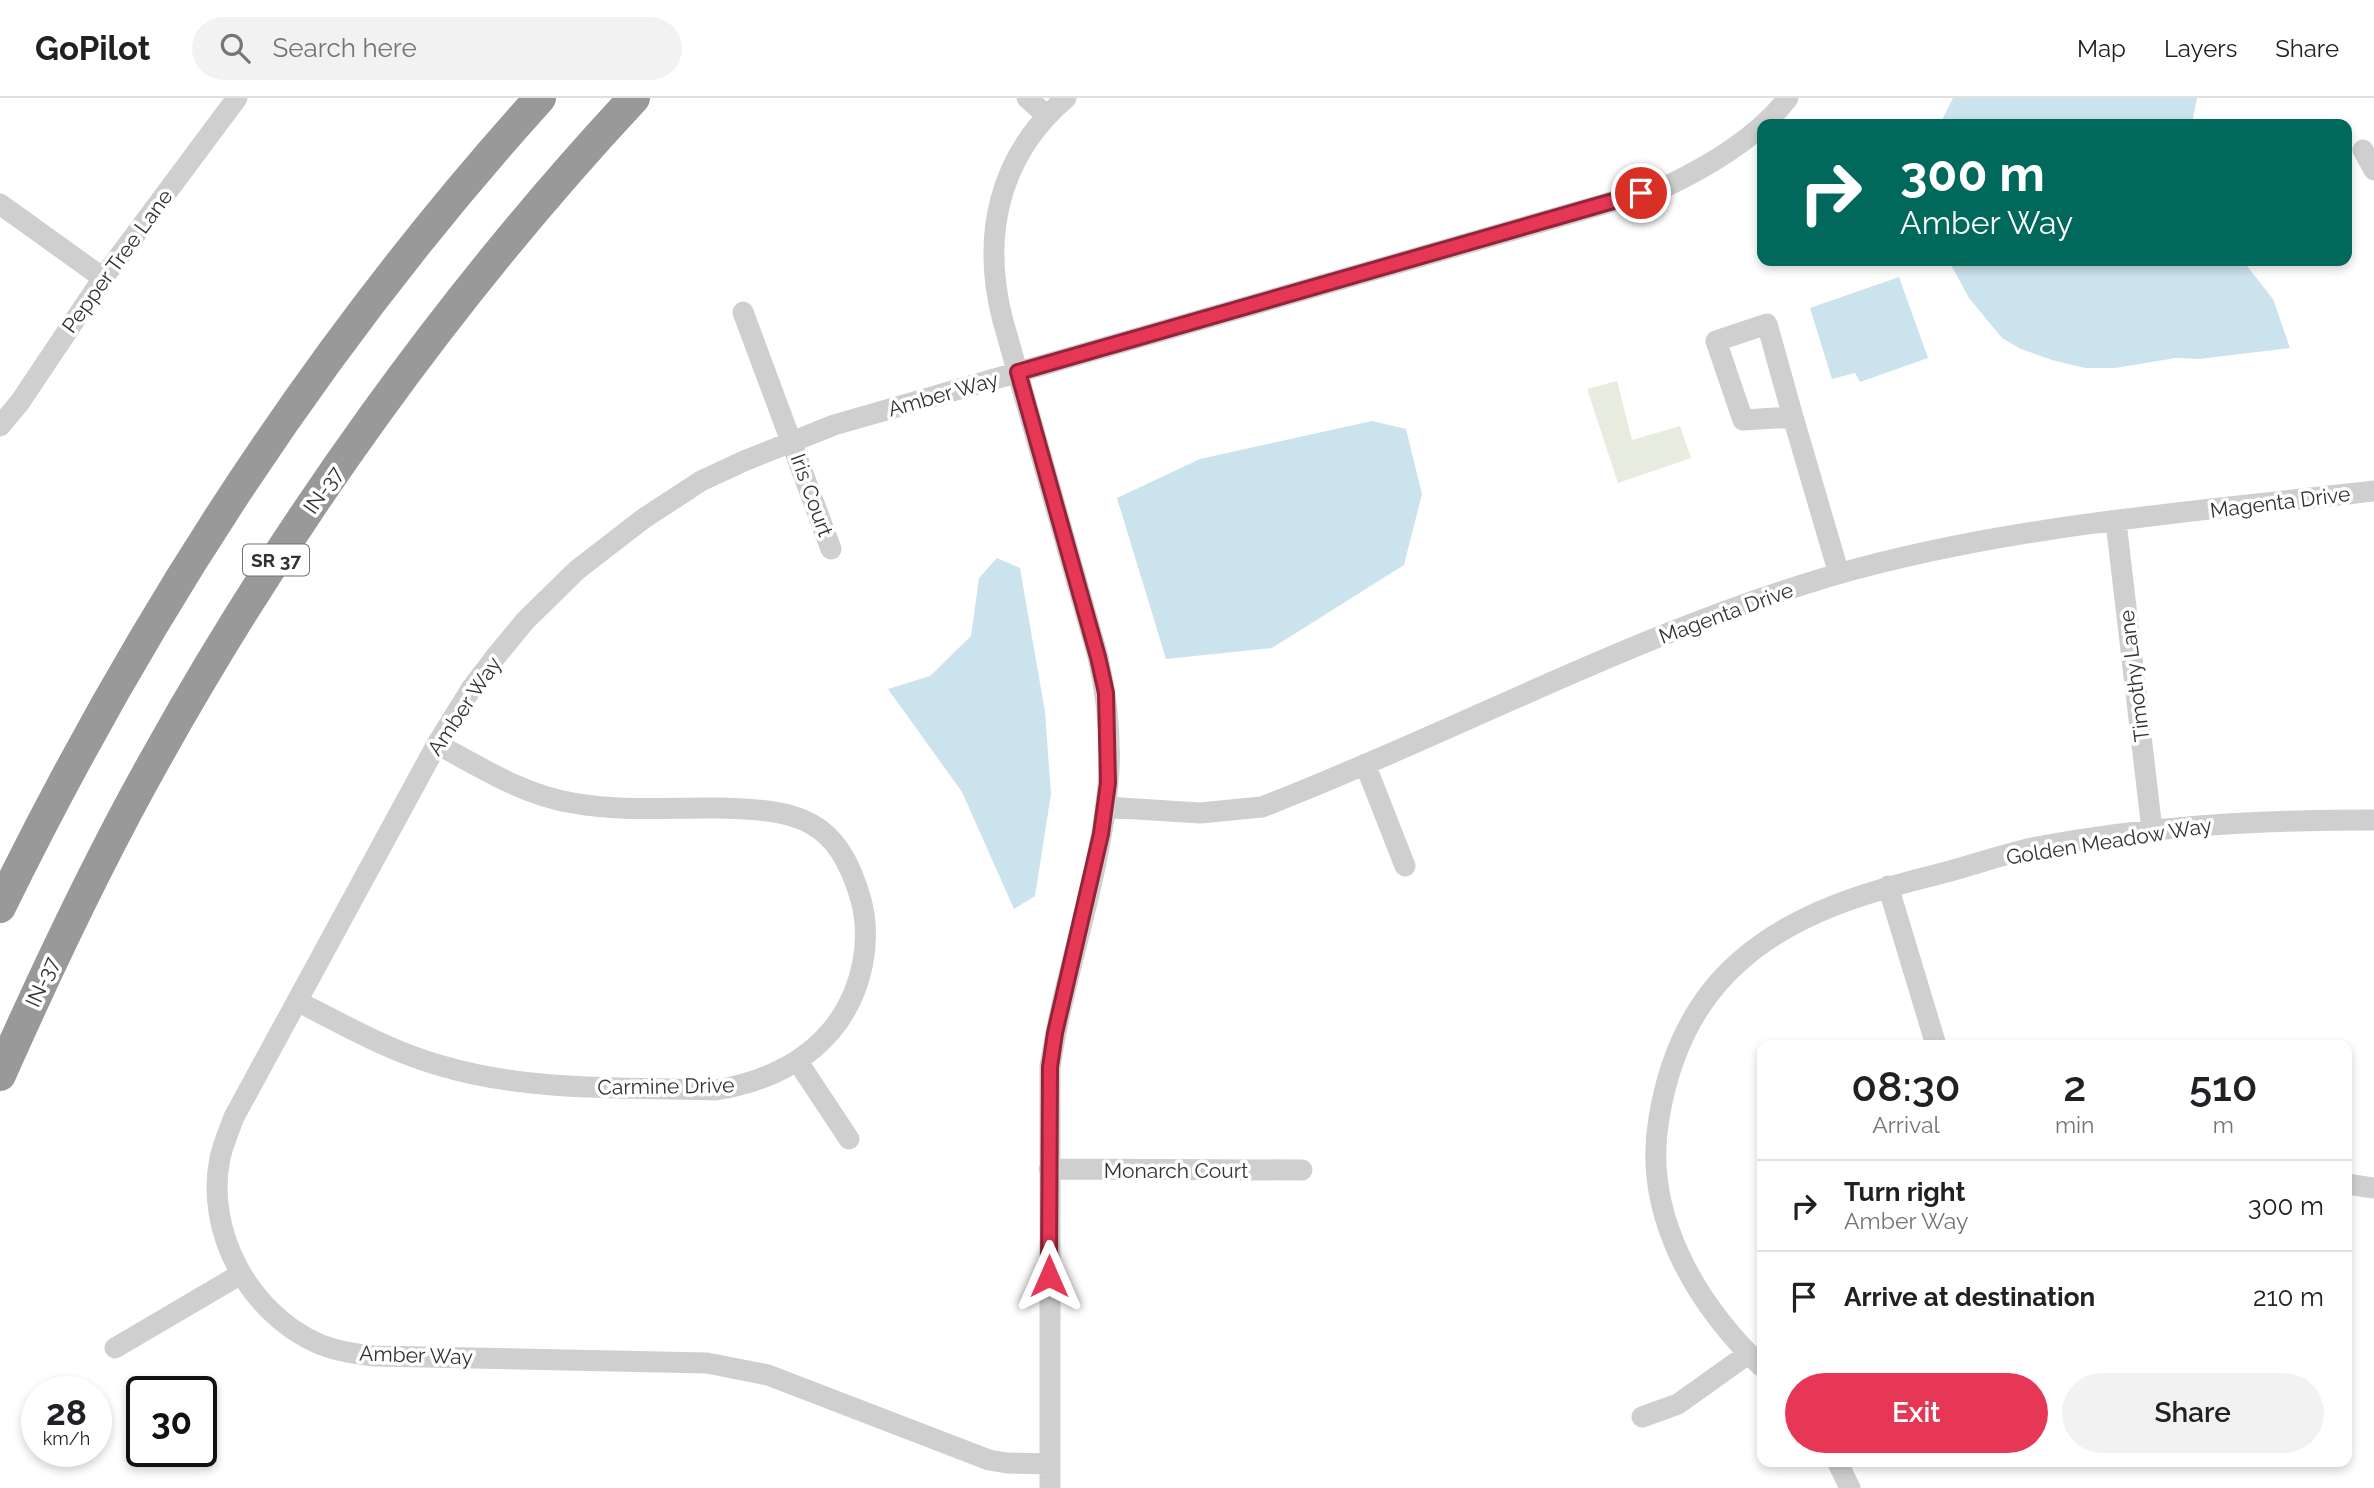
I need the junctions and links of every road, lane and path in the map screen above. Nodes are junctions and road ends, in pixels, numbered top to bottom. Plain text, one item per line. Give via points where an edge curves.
1 (237, 98) edge
2 (540, 98) edge
3 (634, 98) edge
4 (1027, 98) edge
5 (1066, 98) edge
6 (1788, 98) edge
7 (1046, 115) junction
8 (1767, 119) edge
9 (1757, 128) edge
10 (2363, 150) dead end
11 (2374, 170) edge
12 (0, 204) edge
13 (103, 278) junction
14 (743, 312) dead end
15 (1018, 372) junction
16 (1793, 417) junction
17 (0, 426) edge
18 (792, 442) junction
19 (2374, 491) edge
20 (2116, 522) junction
21 (831, 549) dead end
22 (1839, 574) junction
23 (437, 744) junction
24 (1365, 764) junction
25 (1105, 807) junction
26 (2374, 820) edge
27 (2152, 830) junction
28 (1405, 866) dead end
29 (1888, 886) junction
30 (0, 907) edge
31 (297, 1001) junction
32 (1934, 1040) edge
33 (798, 1062) junction
34 (0, 1075) edge
35 (849, 1139) dead end
36 (1049, 1169) junction
37 (1302, 1170) dead end
38 (2352, 1186) edge
39 (2374, 1188) edge
40 (241, 1274) junction
41 (115, 1348) dead end
42 (1755, 1361) edge
43 (1642, 1417) dead end
44 (1049, 1464) junction
45 (1840, 1467) edge
46 (1050, 1488) edge
47 (1850, 1488) edge

1 - 13 street, Pepper Tree Lane
2 - 30 highway via 387,282 258,459 120,678
3 - 34 highway, IN-37 / SR 37 via 438,331 288,541 155,759 59,944
4 - 7 street
5 - 7 street
6 - 8 street, Amber Way
7 - 15 street via 1027,141 1003,191 993,243 995,290
9 - 15 street, Amber Way via 1724,155 1667,186
10 - 11 street
12 - 13 street
13 - 17 street, Pepper Tree Lane
14 - 18 street, Iris Court
15 - 18 street, Amber Way via 834,425
15 - 25 street via 1106,693
16 - 16 street via 1743,420 1716,341 1767,324
16 - 22 street
18 - 21 street, Iris Court
18 - 23 street, Amber Way via 701,481 577,570 496,655
19 - 20 street, Magenta Drive
20 - 22 street, Magenta Drive via 2039,530
20 - 27 street, Timothy Lane
22 - 24 street, Magenta Drive via 1663,634
23 - 31 street, Amber Way
23 - 33 street, Carmine Drive via 502,779 554,799 595,806 783,811 821,830 847,861 855,881 863,916 864,954 844,1012 828,1035
24 - 25 street, Magenta Drive via 1262,807 1200,814
24 - 28 street
25 - 36 street via 1055,1033
26 - 27 street, Golden Meadow Way
27 - 29 street, Golden Meadow Way via 2031,849
29 - 32 street
29 - 42 street, Golden Meadow Way via 1818,913 1773,936 1739,962 1707,996 1673,1059 1657,1129 1658,1189 1664,1218 1701,1296
31 - 33 street, Carmine Drive via 384,1045 442,1066 557,1086 716,1090 770,1077
31 - 40 street, Amber Way via 234,1117 220,1158 221,1224
33 - 35 street
36 - 37 street, Monarch Court
36 - 44 street
38 - 39 street
40 - 41 street
40 - 44 street, Amber Way via 254,1294 295,1331 354,1354 717,1364 768,1375 989,1460
42 - 43 street via 1678,1404
44 - 46 street
45 - 47 street

